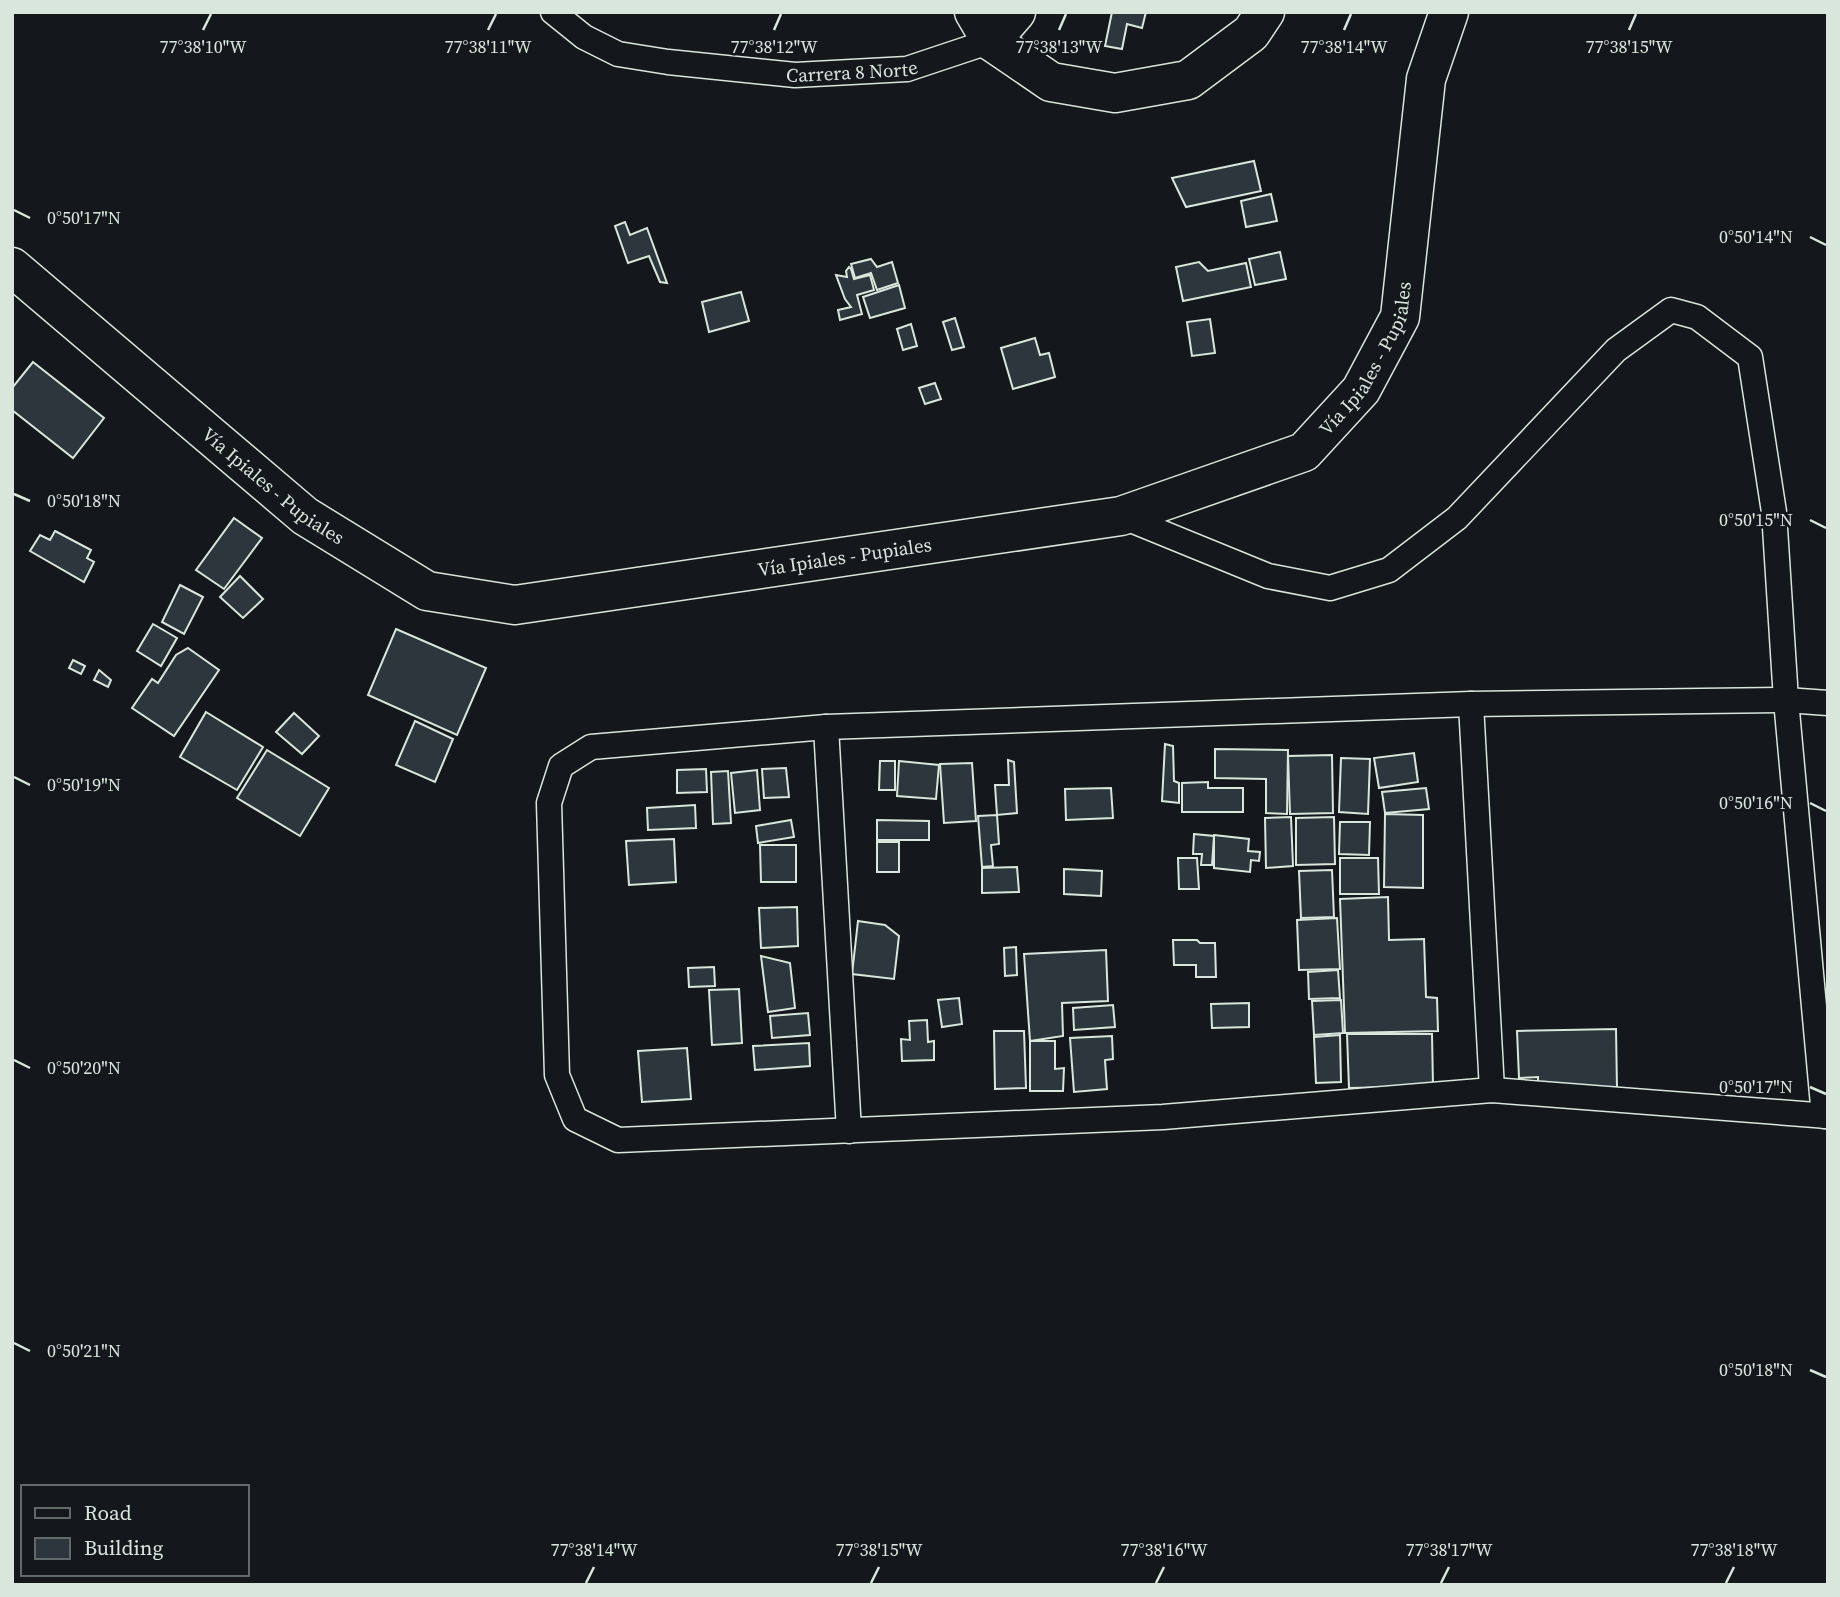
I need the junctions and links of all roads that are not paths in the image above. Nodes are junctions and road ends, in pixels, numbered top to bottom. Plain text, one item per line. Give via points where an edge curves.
1 (553, 12) edge
2 (1016, 12) edge
3 (1265, 12) edge
4 (1449, 12) edge
5 (983, 27) edge
6 (12, 267) edge
7 (1121, 516) junction
8 (1786, 700) junction
9 (1828, 703) edge
10 (1471, 704) junction
11 (826, 727) junction
12 (1492, 1090) junction
13 (1826, 1116) edge
14 (849, 1131) junction

1 - 5 lane, Carrera 8 Norte via 583,37 618,54 795,75 906,69
2 - 5 main road
3 - 5 main road via 1251,33 1188,80 1115,93 1051,82
4 - 7 main road, Vía Ipiales - Pupiales via 1426,79 1400,317 1361,390 1304,452
6 - 7 main road, Vía Ipiales - Pupiales via 305,516 427,591 515,605
7 - 8 lane via 1268,576 1330,588 1389,570 1457,518 1616,350 1671,310 1697,317 1750,357 1774,512
8 - 9 lane
8 - 10 lane
8 - 13 lane
10 - 11 lane
10 - 12 lane
11 - 14 lane
11 - 14 lane via 591,747 561,766 550,803 557,1075 575,1119 618,1140
12 - 13 lane
12 - 14 lane via 1163,1117

